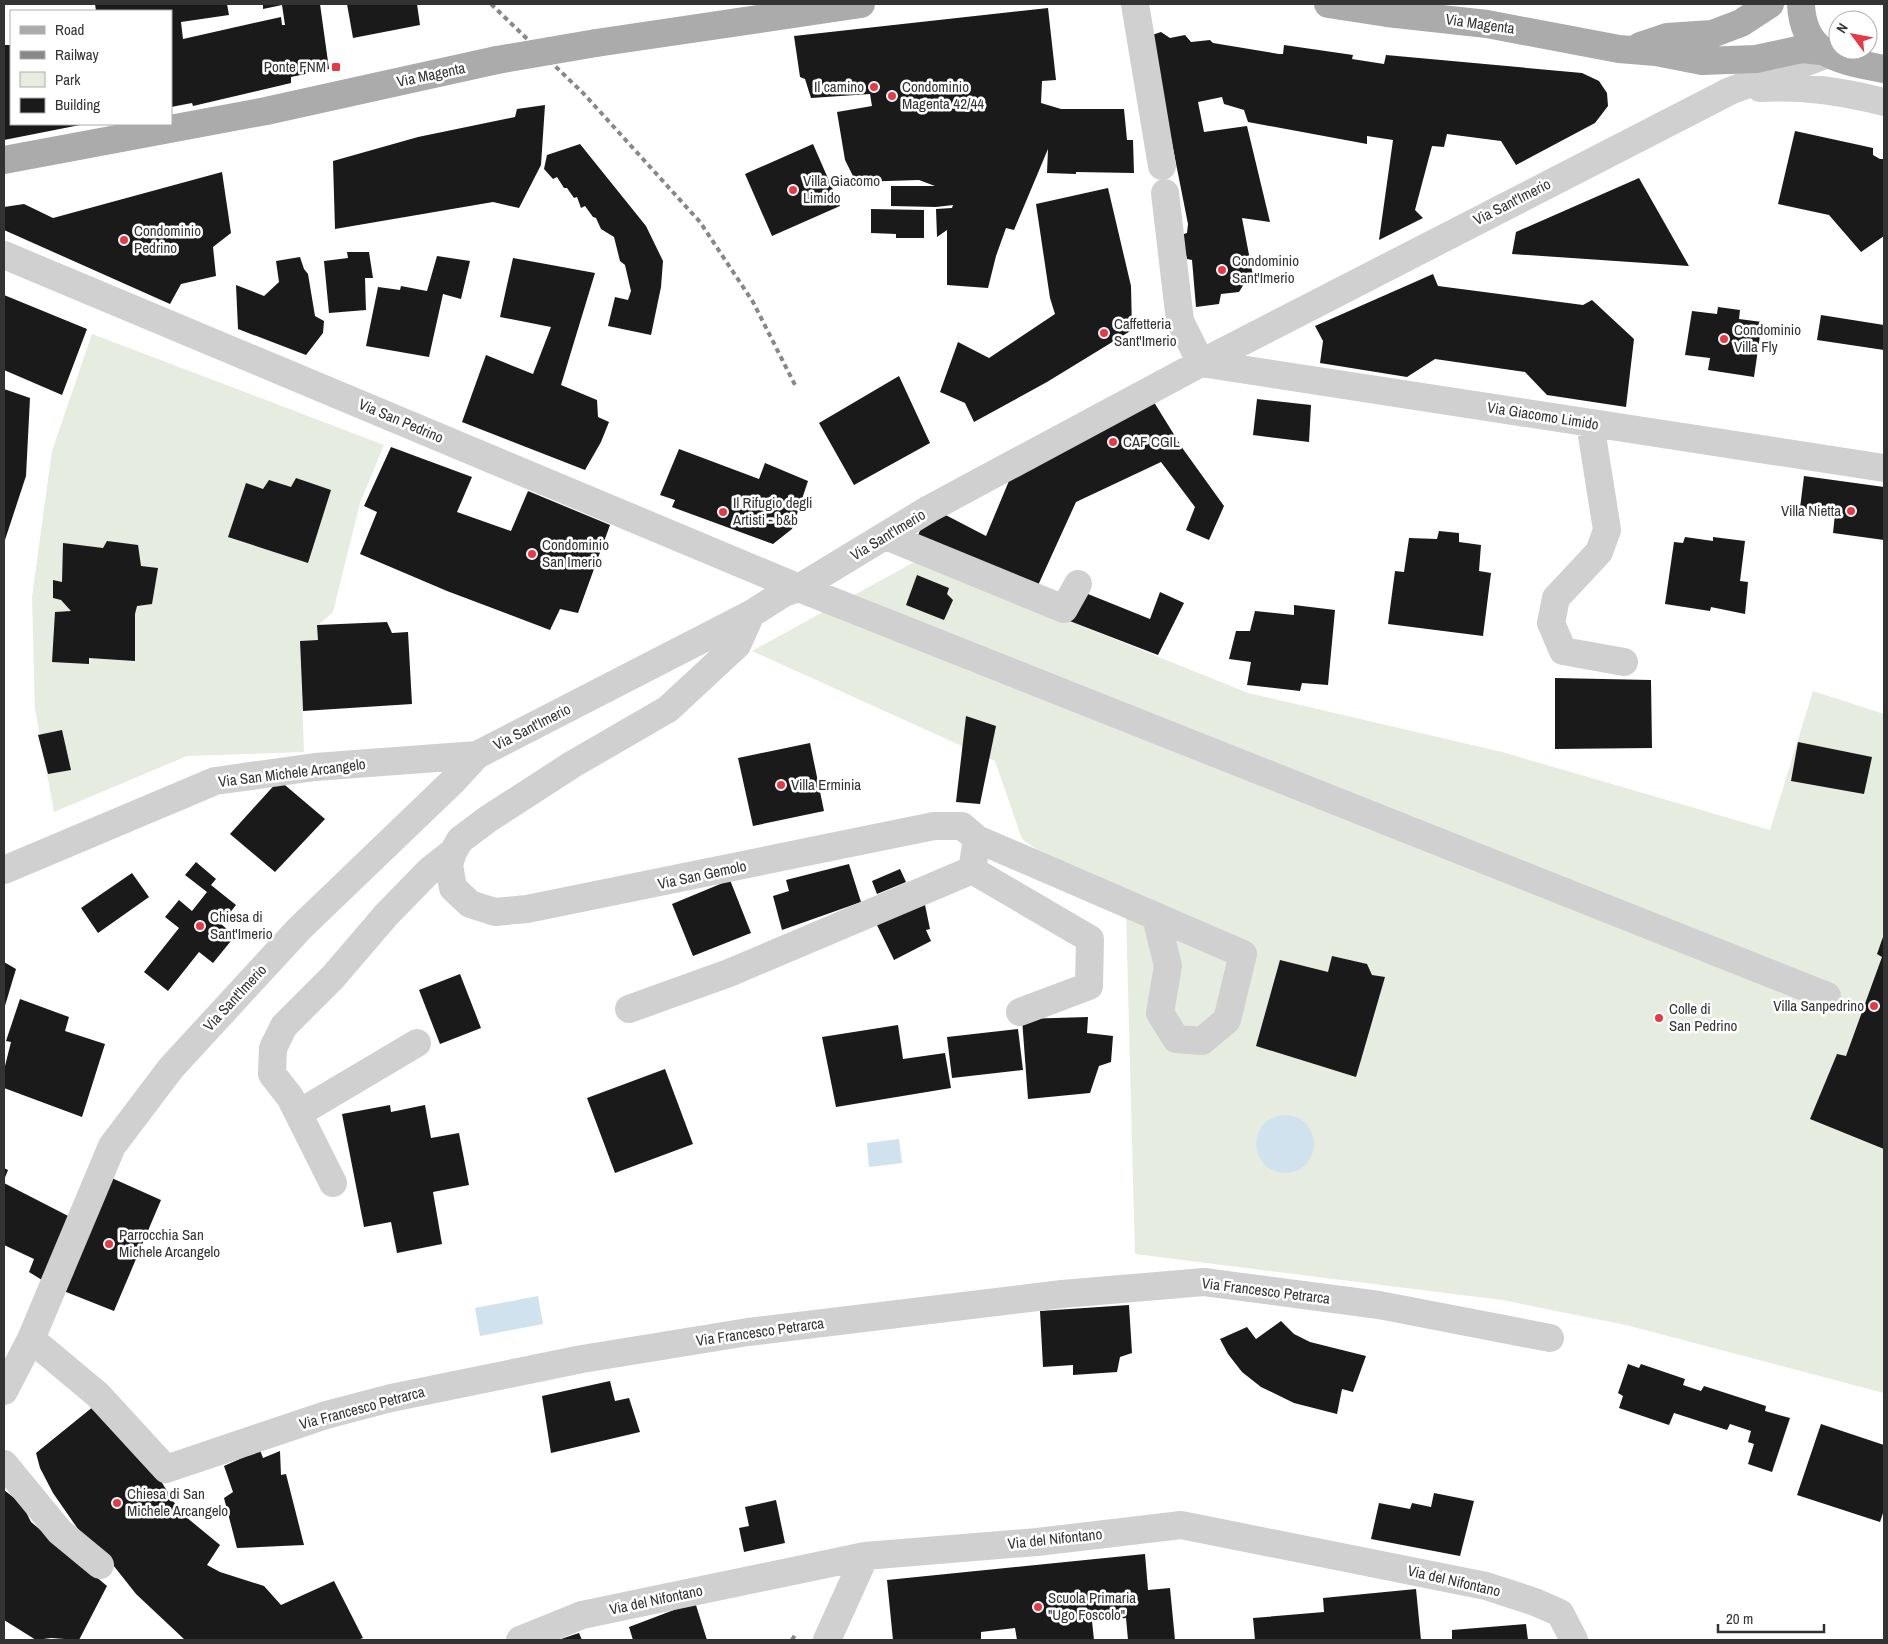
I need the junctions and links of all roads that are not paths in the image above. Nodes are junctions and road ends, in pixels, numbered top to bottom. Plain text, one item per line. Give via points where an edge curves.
1 (861, 4) edge
2 (1135, 4) edge
3 (1328, 4) edge
4 (1770, 4) edge
5 (1801, 9) edge
6 (1631, 49) junction
7 (1825, 53) junction
8 (1884, 69) edge
9 (1736, 89) junction
10 (1884, 102) edge
11 (4, 160) edge
12 (1162, 166) dead end
13 (1165, 193) dead end
14 (4, 255) edge
15 (1201, 363) junction
16 (1590, 423) junction
17 (1884, 468) edge
18 (886, 536) junction
19 (1078, 584) dead end
20 (799, 588) junction
21 (751, 614) junction
22 (1624, 662) dead end
23 (476, 755) junction
24 (977, 839) junction
25 (453, 852) junction
26 (4, 870) edge
27 (972, 870) junction
28 (1156, 917) junction
29 (1826, 996) dead end
30 (629, 1009) dead end
31 (1020, 1012) dead end
32 (417, 1043) dead end
33 (299, 1114) junction
34 (333, 1183) dead end
35 (1550, 1338) dead end
36 (31, 1339) junction
37 (4, 1391) edge
38 (4, 1464) edge
39 (865, 1556) junction
40 (100, 1565) dead end
41 (520, 1640) edge
42 (827, 1640) edge
43 (1574, 1640) edge

1 - 11 main road, Via Magenta, bridge via 497,60 266,111
2 - 12 street
3 - 6 main road, Via Magenta via 1487,24
4 - 6 main road, Via Magenta via 1741,23 1712,34 1667,37
5 - 7 main road via 1806,30
6 - 7 main road, Via Magenta via 1723,62 1802,49
7 - 8 main road, Via Magenta
7 - 9 street, Via Sant'Imerio
9 - 10 street via 1799,87 1848,93
9 - 15 street, Via Sant'Imerio
13 - 15 street via 1180,321
14 - 20 street, Via San Pedrino
15 - 16 street, Via Giacomo Limido
15 - 18 street, Via Sant'Imerio
16 - 17 street, Via Giacomo Limido
16 - 22 street via 1607,530 1599,552 1556,598 1551,623 1564,651
18 - 19 street via 1064,610
18 - 20 street, Via Sant'Imerio
20 - 21 street, Via Sant'Imerio
20 - 29 street, Via San Pedrino
21 - 23 street, Via Sant'Imerio
21 - 25 street via 737,645 668,708 488,819 460,840
23 - 26 street, Via San Michele Arcangelo via 315,767 216,781
23 - 36 street, Via Sant'Imerio via 299,929 171,1068 112,1146
24 - 25 street, Via San Gemolo via 962,826 934,826 584,899 495,912 470,904 453,888 449,865
24 - 27 street
24 - 28 street, Via San Gemolo
25 - 33 street via 430,870 284,1026 273,1048 272,1074
27 - 30 street via 728,973
27 - 31 street via 1090,939 1089,986
28 - 28 street, Via San Gemolo via 1243,954 1227,1020 1202,1041 1176,1039 1160,1013 1168,966
32 - 33 street
33 - 34 street
35 - 36 street, Via Francesco Petrarca via 1378,1305 1204,1282 1062,1294 748,1332 582,1360 391,1398 326,1415 166,1469 98,1395
36 - 37 street, Via Sant'Imerio
38 - 40 street via 60,1532
39 - 41 street, Via del Nifontano via 582,1615
39 - 42 street
39 - 43 street, Via del Nifontano via 1037,1542 1181,1525 1486,1586 1560,1613

